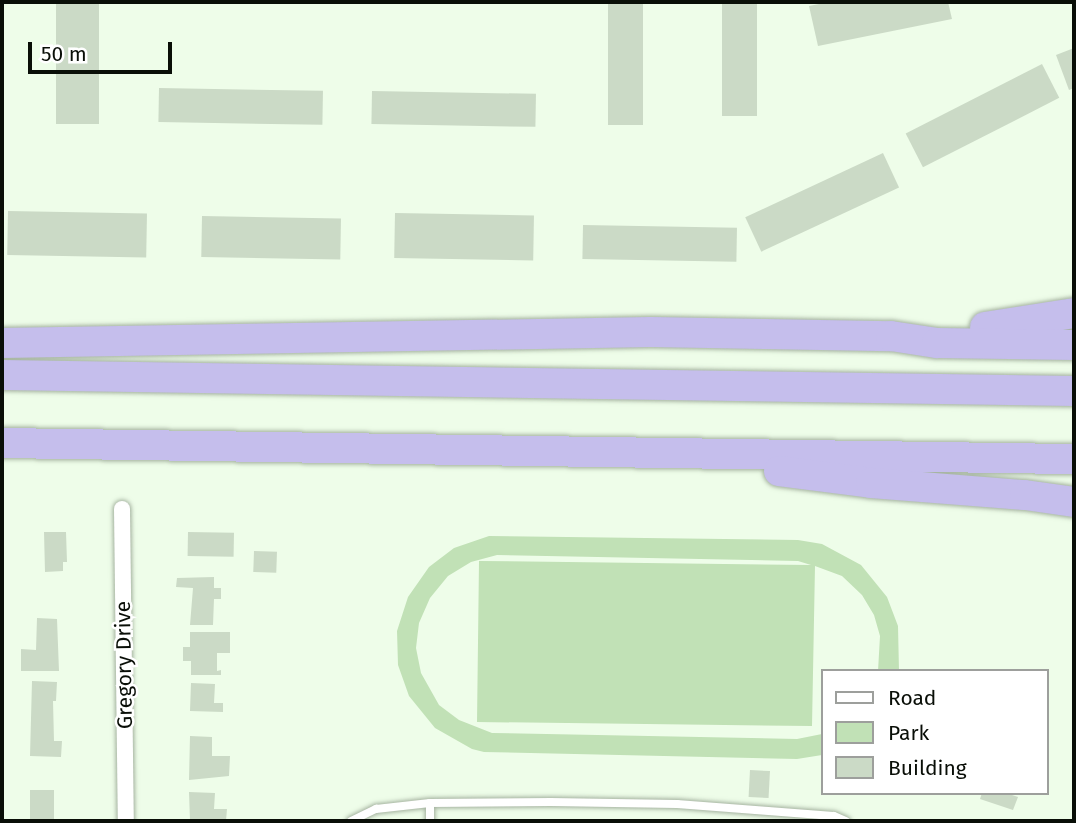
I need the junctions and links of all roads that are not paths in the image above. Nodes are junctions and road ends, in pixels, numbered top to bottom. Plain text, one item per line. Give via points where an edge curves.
1 (1074, 313) edge
2 (891, 336) junction
3 (2, 343) edge
4 (1074, 345) edge
5 (2, 375) edge
6 (1074, 391) edge
7 (2, 443) edge
8 (647, 453) junction
9 (1074, 459) edge
10 (1074, 502) edge
11 (122, 509) dead end
12 (430, 803) junction
13 (126, 821) edge
14 (351, 821) edge
15 (430, 821) edge
16 (846, 821) edge

1 - 2 highway via 1004,326
2 - 3 highway via 624,332
2 - 4 highway via 937,343
5 - 6 highway
7 - 8 highway
8 - 9 highway
8 - 10 highway via 871,483
11 - 13 street, Gregory Drive
12 - 14 lane via 376,809
12 - 15 lane
12 - 16 lane via 677,804 834,816

